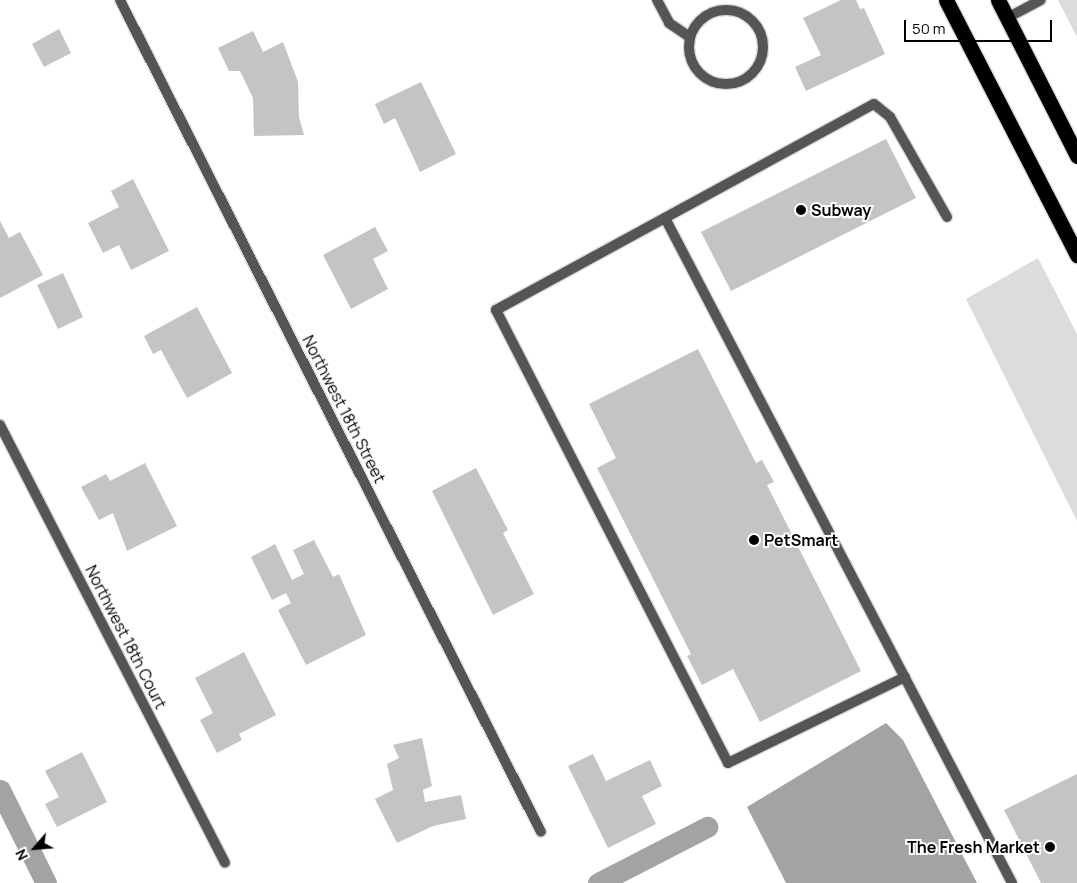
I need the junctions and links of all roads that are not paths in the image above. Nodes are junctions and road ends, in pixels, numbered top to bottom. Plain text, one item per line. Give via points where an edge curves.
1 (120, 0) edge
2 (658, 0) edge
3 (946, 0) edge
4 (998, 0) edge
5 (1041, 0) edge
6 (1007, 18) junction
7 (690, 37) junction
8 (1077, 156) edge
9 (947, 217) dead end
10 (665, 218) junction
11 (1077, 255) edge
12 (0, 425) edge
13 (905, 676) junction
14 (541, 832) dead end
15 (225, 862) dead end
16 (1012, 883) edge

1 - 14 street, Northwest 18th Street
2 - 7 street via 669,23
3 - 11 highway
4 - 6 highway
5 - 6 street
6 - 8 highway
7 - 7 street via 692,62 700,73 716,82 736,83 747,78 762,57 763,45 755,24 736,11 712,12 695,27
9 - 10 street via 890,117 874,104
10 - 13 street
10 - 13 street via 496,310 728,763
12 - 15 street, Northwest 18th Court
13 - 16 street

